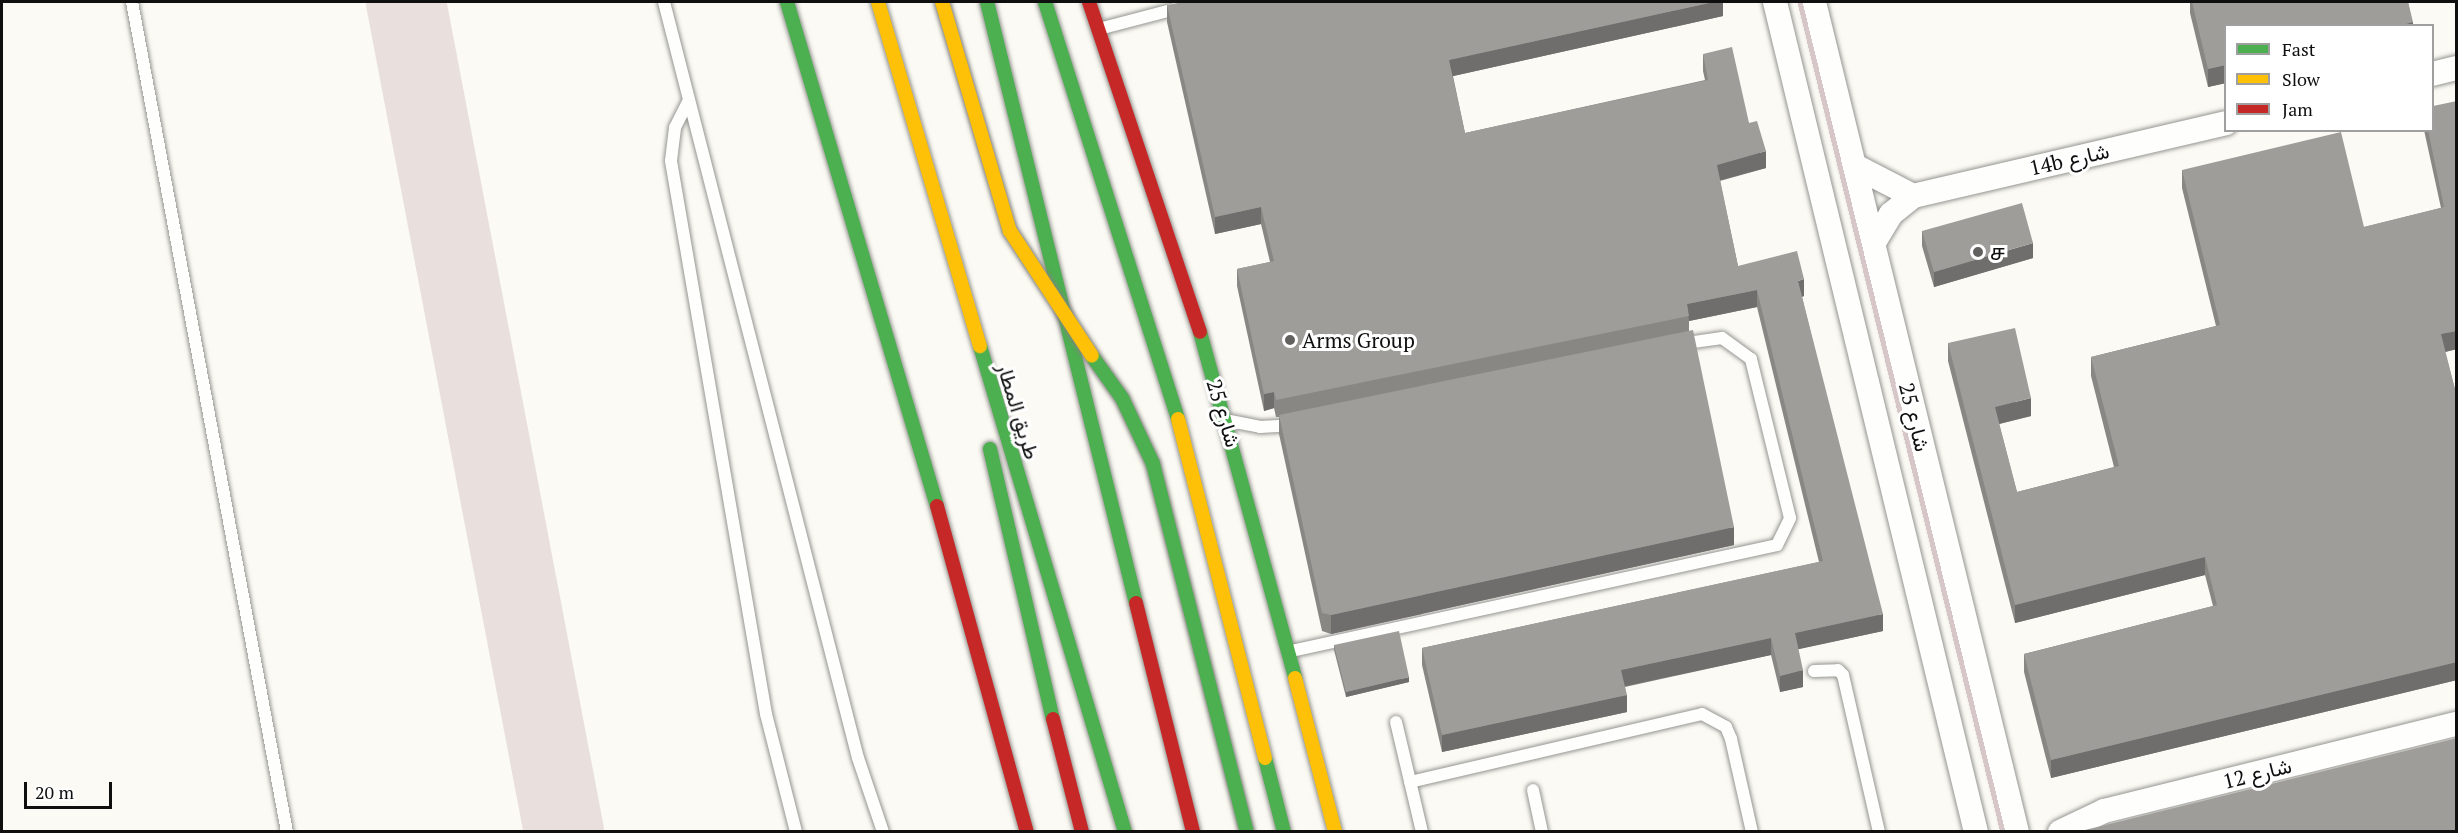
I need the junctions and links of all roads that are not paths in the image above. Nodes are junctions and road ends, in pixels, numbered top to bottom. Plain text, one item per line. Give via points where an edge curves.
1 (132, 2) edge
2 (664, 2) edge
3 (787, 2) edge
4 (878, 2) edge
5 (942, 2) edge
6 (987, 2) edge
7 (1045, 2) edge
8 (1089, 2) edge
9 (1202, 2) edge
10 (1775, 2) edge
11 (1814, 2) edge
12 (1098, 30) junction
13 (2457, 68) edge
14 (2434, 74) edge
15 (689, 100) junction
16 (2224, 123) edge
17 (1853, 165) junction
18 (1913, 196) junction
19 (1873, 244) junction
20 (1663, 347) edge
21 (983, 366) junction
22 (1227, 419) junction
23 (1315, 421) edge
24 (1291, 651) junction
25 (1814, 671) dead end
26 (1396, 722) dead end
27 (2457, 724) edge
28 (1410, 782) junction
29 (1533, 790) dead end
30 (287, 831) edge
31 (796, 831) edge
32 (883, 831) edge
33 (1027, 831) edge
34 (1082, 831) edge
35 (1125, 831) edge
36 (1193, 831) edge
37 (1247, 831) edge
38 (1284, 831) edge
39 (1335, 831) edge
40 (1422, 831) edge
41 (1542, 831) edge
42 (1752, 831) edge
43 (1879, 831) edge
44 (1976, 831) edge
45 (2017, 831) edge
46 (2060, 831) edge

1 - 30 lane
2 - 15 lane
3 - 33 main road via 987,674
4 - 21 main road, طريق المطار
5 - 37 main road, bridge via 1010,231 1031,270 1122,398 1153,464
6 - 36 main road
7 - 38 main road via 1176,412
8 - 12 main road, شارع 25
9 - 12 lane
10 - 44 street, شارع 25
11 - 17 street, شارع 25
12 - 22 main road, شارع 25 via 1134,121
13 - 14 street
15 - 31 lane via 675,128 671,161 765,714
15 - 32 lane via 858,758
16 - 18 street, 14b شارع
17 - 18 street
17 - 19 street, شارع 25
18 - 19 street, 14b شارع via 1890,214
19 - 45 street, شارع 25
20 - 24 lane via 1722,338 1752,359 1791,518 1777,545
21 - 34 main road via 1003,522
21 - 35 main road, طريق المطار
22 - 23 lane via 1260,427
22 - 24 main road, شارع 25
24 - 39 main road, شارع 25
25 - 43 lane via 1838,670 1843,675
26 - 28 lane
27 - 46 street, شارع 12 via 2103,811
28 - 40 lane
28 - 42 lane via 1702,714 1720,722 1731,739
29 - 41 lane

